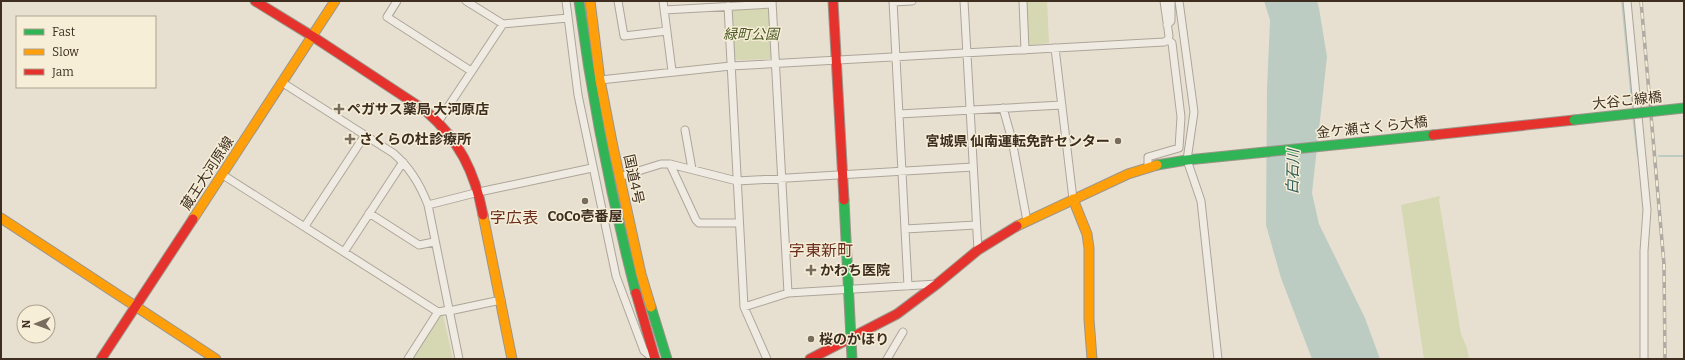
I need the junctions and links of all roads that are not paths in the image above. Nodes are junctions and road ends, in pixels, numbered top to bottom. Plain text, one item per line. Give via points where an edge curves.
1 (255, 1) edge
2 (335, 1) edge
3 (398, 1) edge
4 (466, 1) edge
5 (566, 1) edge
6 (579, 1) edge
7 (590, 1) edge
8 (618, 1) edge
9 (663, 1) edge
10 (833, 1) edge
11 (912, 1) edge
12 (964, 1) edge
13 (1023, 1) edge
14 (1164, 1) edge
15 (1171, 1) edge
16 (1179, 1) edge
17 (1627, 1) edge
18 (772, 2) edge
19 (893, 2) edge
20 (728, 6) junction
21 (664, 10) junction
22 (568, 18) junction
23 (503, 24) junction
24 (1167, 25) junction
25 (667, 31) junction
26 (312, 36) junction
27 (1168, 40) junction
28 (1055, 48) junction
29 (1025, 50) junction
30 (967, 53) junction
31 (896, 57) junction
32 (836, 60) junction
33 (776, 63) junction
34 (731, 66) junction
35 (471, 71) junction
36 (672, 72) junction
37 (600, 80) junction
38 (283, 83) junction
39 (1062, 105) junction
40 (1003, 108) junction
41 (1684, 108) edge
42 (970, 110) junction
43 (899, 114) junction
44 (438, 122) junction
45 (685, 130) dead end
46 (1453, 132) joint
47 (365, 135) junction
48 (1187, 160) junction
49 (403, 162) junction
50 (670, 164) junction
51 (973, 167) junction
52 (1148, 167) junction
53 (592, 168) junction
54 (692, 169) junction
55 (902, 171) junction
56 (223, 175) junction
57 (842, 175) junction
58 (619, 177) junction
59 (782, 179) junction
60 (737, 181) junction
61 (479, 192) junction
62 (1073, 200) junction
63 (428, 205) junction
64 (369, 214) junction
65 (1, 218) edge
66 (1027, 221) junction
67 (739, 222) junction
68 (976, 225) junction
69 (305, 226) junction
70 (905, 228) junction
71 (434, 242) junction
72 (978, 250) junction
73 (344, 252) junction
74 (937, 284) junction
75 (908, 286) junction
76 (848, 289) junction
77 (788, 293) junction
78 (501, 300) junction
79 (137, 307) junction
80 (744, 307) junction
81 (449, 311) junction
82 (438, 312) junction
83 (903, 332) dead end
84 (851, 339) junction
85 (101, 359) edge
86 (216, 359) edge
87 (408, 359) edge
88 (459, 359) edge
89 (512, 359) edge
90 (654, 359) edge
91 (667, 359) edge
92 (767, 359) edge
93 (810, 359) edge
94 (852, 359) edge
95 (888, 359) edge
96 (1092, 359) edge
97 (1218, 359) edge
98 (1644, 359) edge

1 - 26 main road
2 - 26 main road, 蔵王大河原線
3 - 35 street via 387,16
4 - 23 street
5 - 22 street
6 - 90 main road, 国道4号 via 599,130 635,295
7 - 37 main road, 国道4号
8 - 25 street via 624,36
9 - 21 street
10 - 32 main road
11 - 19 street
12 - 30 street
13 - 29 street
14 - 24 street
15 - 24 street via 1171,20
16 - 48 street via 1194,112
17 - 98 street via 1647,210 1644,251
18 - 20 street
18 - 33 street
19 - 31 street
20 - 21 street
20 - 34 street
21 - 25 street
22 - 23 street
22 - 53 street via 578,95
23 - 35 street
24 - 27 street
25 - 36 street
26 - 38 main road, 蔵王大河原線
26 - 44 main road
27 - 28 street
27 - 52 street via 1172,43 1180,117 1179,148 1148,157
28 - 29 street
28 - 39 street
29 - 30 street
30 - 31 street
30 - 42 street
31 - 32 street
31 - 43 street
32 - 33 street
32 - 57 main road
33 - 34 street
33 - 59 street
34 - 36 street
34 - 60 street
35 - 44 street
36 - 37 street
37 - 58 main road, 国道4号
38 - 47 street
38 - 56 main road, 蔵王大河原線
39 - 40 street
39 - 62 street
40 - 42 street
40 - 66 street via 1012,140
41 - 46 main road, 大谷こ線橋, bridge
42 - 43 street
42 - 51 street
43 - 55 street
44 - 61 main road via 465,156
45 - 54 street
46 - 48 main road, 金ケ瀬さくら大橋
47 - 49 street via 393,152
47 - 69 street
48 - 52 main road, 金ケ瀬さくら大橋
48 - 97 street via 1201,201
49 - 63 street via 416,180
49 - 64 street
50 - 54 street
50 - 58 street via 661,164
50 - 67 street via 699,224
51 - 55 street
51 - 68 street
52 - 62 main road, 金ケ瀬さくら大橋
53 - 61 street
53 - 90 street via 616,276 644,351
54 - 60 street
55 - 57 street
55 - 70 street
56 - 69 street
56 - 79 main road, 蔵王大河原線
57 - 59 street
57 - 76 main road
58 - 91 main road, 国道4号 via 641,274
59 - 60 street
59 - 77 street
60 - 67 street
61 - 63 street
61 - 78 main road
62 - 66 main road, 金ケ瀬さくら大橋
62 - 96 main road via 1087,234 1089,248
63 - 71 street
64 - 71 street via 419,245
64 - 73 street
65 - 79 main road
66 - 72 main road, 金ケ瀬さくら大橋
67 - 80 street
68 - 70 street
68 - 72 street
69 - 73 street
70 - 75 street
71 - 81 street
72 - 74 main road, 金ケ瀬さくら大橋
73 - 82 street
74 - 75 street
74 - 84 main road, 金ケ瀬さくら大橋 via 898,314
75 - 76 street
76 - 77 street
76 - 84 main road
77 - 80 street
78 - 81 street
78 - 89 main road
79 - 85 main road, 蔵王大河原線
79 - 86 main road
80 - 92 street
81 - 82 street
81 - 88 street
82 - 87 street
83 - 95 street
84 - 93 main road, 金ケ瀬さくら大橋
84 - 94 main road

